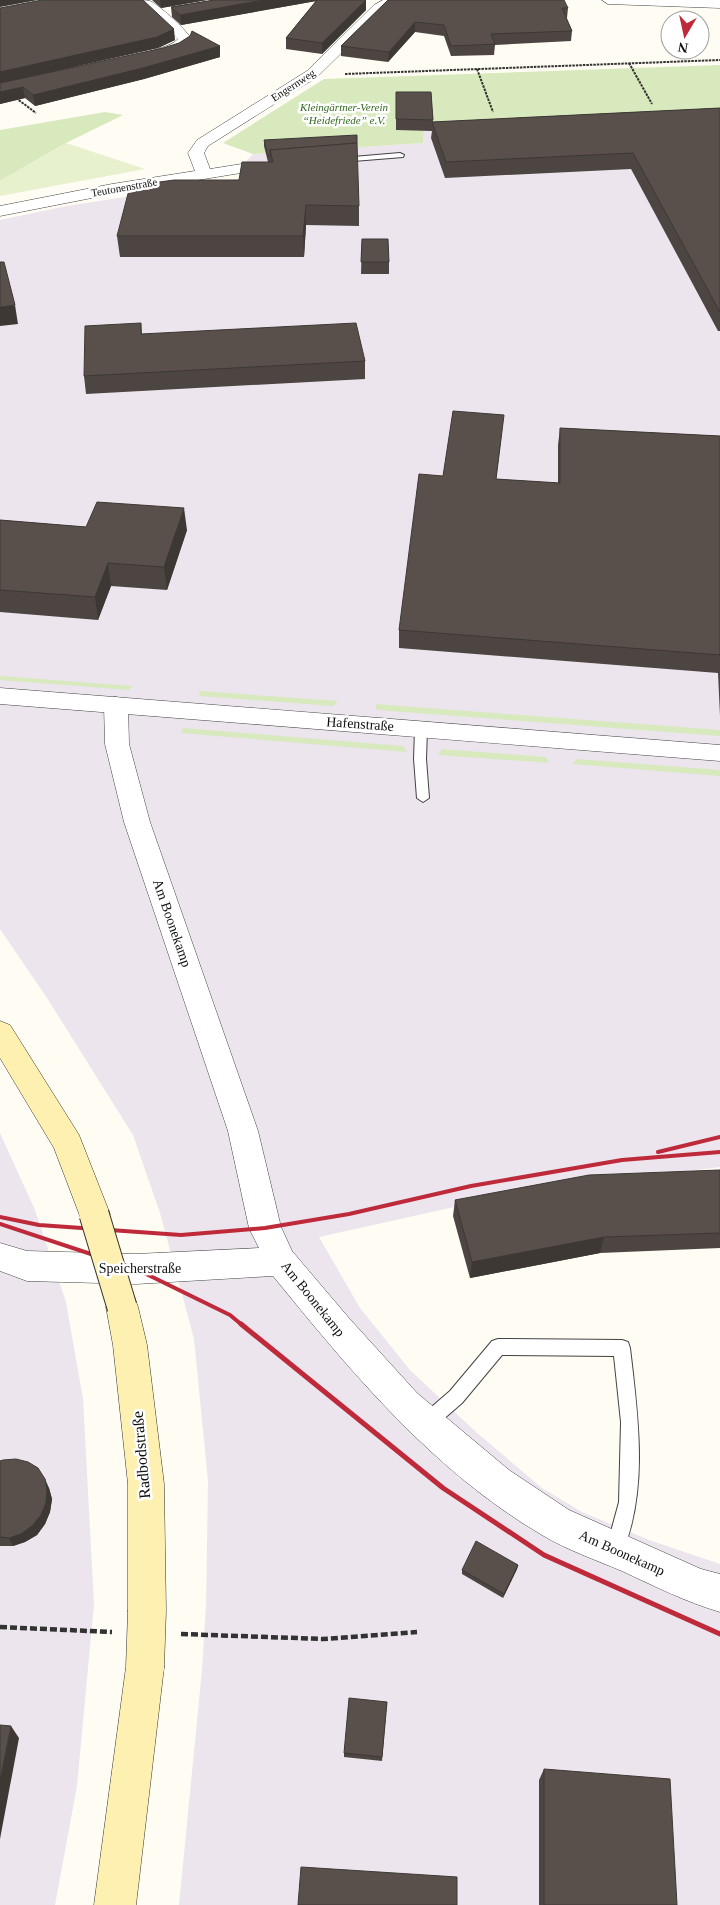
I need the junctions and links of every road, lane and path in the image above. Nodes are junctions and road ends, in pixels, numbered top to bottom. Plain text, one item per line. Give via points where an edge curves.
1 (141, 0) edge
2 (392, 0) edge
3 (608, 0) edge
4 (362, 3) edge
5 (720, 4) edge
6 (378, 8) junction
7 (178, 11) edge
8 (160, 14) junction
9 (144, 57) edge
10 (720, 60) edge
11 (629, 63) junction
12 (477, 69) junction
13 (312, 74) junction
14 (10, 94) edge
15 (652, 104) dead end
16 (493, 112) dead end
17 (36, 113) dead end
18 (400, 155) dead end
19 (336, 160) edge
20 (253, 167) edge
21 (204, 174) junction
22 (0, 211) edge
23 (0, 696) edge
24 (116, 705) junction
25 (421, 729) junction
26 (720, 753) edge
27 (423, 798) dead end
28 (0, 1033) edge
29 (0, 1257) edge
30 (281, 1261) junction
31 (426, 1424) junction
32 (615, 1550) junction
33 (720, 1593) edge
34 (0, 1628) edge
35 (117, 1632) dead end
36 (417, 1632) dead end
37 (176, 1634) dead end
38 (115, 1905) edge

1 - 8 street
2 - 6 street, Engernweg
3 - 5 street
4 - 6 street
6 - 13 street, Engernweg
7 - 8 street
8 - 9 street via 185,38 185,42 174,49
10 - 11 path
11 - 12 path
11 - 15 path
12 - 13 path
12 - 16 path
13 - 21 street, Engernweg via 202,143 196,153
14 - 17 path
18 - 19 lane
20 - 21 street, Teutonenstraße
21 - 22 street, Teutonenstraße
23 - 24 street, Hafenstraße
24 - 25 street, Hafenstraße
24 - 30 street, Am Boonekamp via 117,744 137,822 243,1132 265,1228
25 - 26 street, Hafenstraße
25 - 27 lane
28 - 38 main road, Radbodstraße, bridge via 68,1144 94,1214 130,1345 146,1484 146,1667
29 - 30 street, Speicherstraße via 27,1266 136,1269
30 - 31 street, Am Boonekamp via 336,1328
31 - 32 street, Am Boonekamp via 511,1493 556,1523
31 - 32 lane via 456,1397 498,1347 622,1348 630,1422 628,1502
32 - 33 street, Am Boonekamp
34 - 35 path
36 - 37 path via 323,1639

